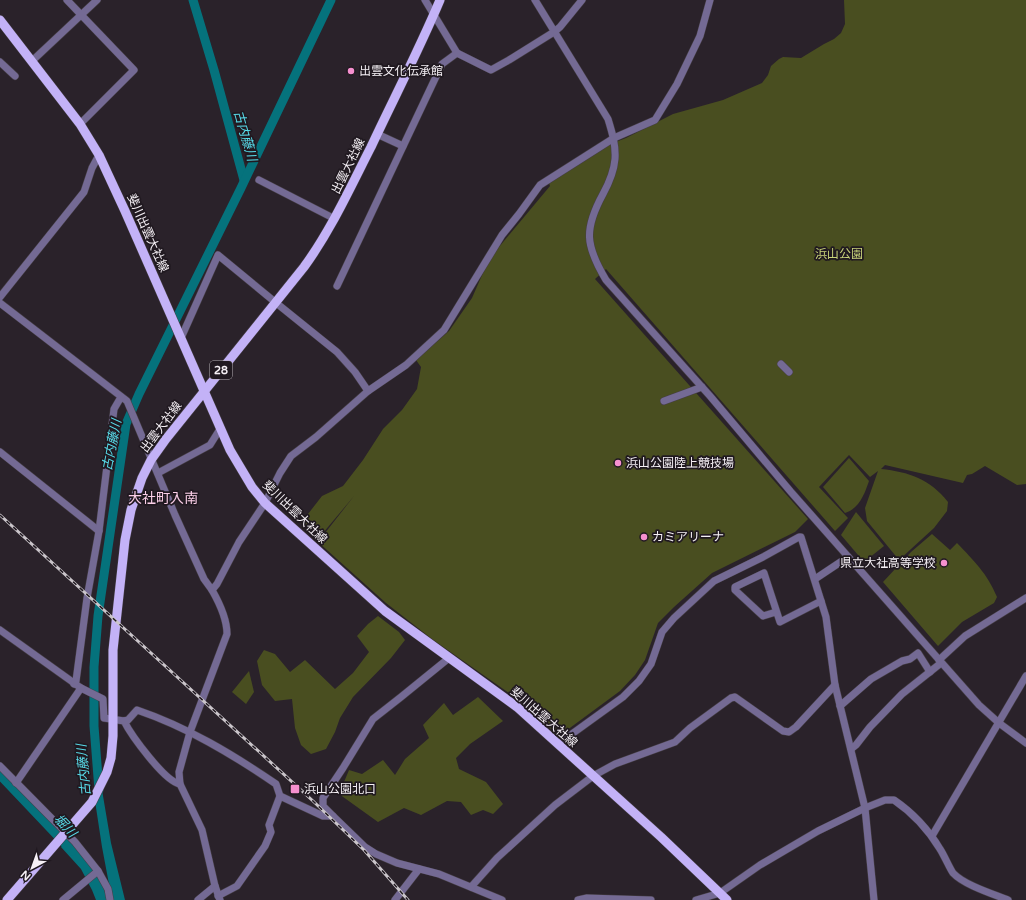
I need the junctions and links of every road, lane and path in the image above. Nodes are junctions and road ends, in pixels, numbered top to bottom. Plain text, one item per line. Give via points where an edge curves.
1 (67, 0) edge
2 (97, 0) edge
3 (425, 0) edge
4 (440, 0) edge
5 (535, 0) edge
6 (582, 0) edge
7 (710, 0) edge
8 (434, 14) junction
9 (81, 15) junction
10 (0, 20) edge
11 (554, 32) junction
12 (457, 53) junction
13 (32, 61) junction
14 (0, 62) edge
15 (15, 76) dead end
16 (80, 124) junction
17 (377, 134) junction
18 (614, 138) junction
19 (402, 146) junction
20 (99, 155) junction
21 (259, 180) dead end
22 (335, 219) junction
23 (337, 286) dead end
24 (0, 297) edge
25 (275, 302) junction
26 (0, 304) edge
27 (180, 337) junction
28 (781, 364) dead end
29 (790, 372) dead end
30 (702, 387) junction
31 (368, 391) junction
32 (203, 392) junction
33 (123, 398) junction
34 (664, 401) dead end
35 (220, 429) junction
36 (0, 452) edge
37 (151, 460) junction
38 (158, 473) junction
39 (265, 503) junction
40 (99, 531) junction
41 (848, 557) junction
42 (815, 579) junction
43 (212, 590) junction
44 (1026, 598) edge
45 (821, 601) junction
46 (776, 612) junction
47 (0, 630) edge
48 (449, 658) junction
49 (940, 661) junction
50 (930, 672) junction
51 (1026, 676) edge
52 (74, 684) junction
53 (835, 685) junction
54 (83, 690) junction
55 (840, 706) junction
56 (113, 719) junction
57 (124, 721) junction
58 (998, 723) junction
59 (190, 732) junction
60 (1026, 743) edge
61 (558, 744) junction
62 (851, 749) junction
63 (0, 766) edge
64 (593, 776) junction
65 (281, 777) dead end
66 (16, 783) junction
67 (180, 784) junction
68 (275, 784) junction
69 (280, 796) junction
70 (865, 808) junction
71 (333, 816) junction
72 (65, 834) junction
73 (932, 836) junction
74 (419, 869) junction
75 (97, 872) junction
76 (215, 886) junction
77 (471, 887) junction
78 (720, 893) junction
79 (219, 898) edge
80 (7, 900) edge
81 (64, 900) edge
82 (110, 900) edge
83 (198, 900) edge
84 (395, 900) edge
85 (502, 900) edge
86 (578, 900) edge
87 (650, 900) edge
88 (696, 900) edge
89 (727, 900) edge
90 (874, 900) edge
91 (1008, 900) edge

1 - 9 street
2 - 9 street
3 - 8 street
4 - 8 main road, 出雲大社線 / 28
5 - 11 street
6 - 11 street
7 - 18 street via 700,36 677,84 655,120
8 - 12 street
8 - 17 main road, 出雲大社線 / 28
9 - 13 street
9 - 16 street via 134,70
10 - 13 main road, 斐川出雲大社線
11 - 12 street via 491,70
11 - 18 street via 608,119
12 - 19 street via 442,64
13 - 16 main road, 斐川出雲大社線
14 - 15 street
16 - 20 main road, 斐川出雲大社線
17 - 19 street
17 - 22 main road, 出雲大社線 / 28
18 - 30 street via 613,171 593,212 590,248 606,280
18 - 31 street via 540,185 502,235 444,330 406,365
19 - 23 street
20 - 24 street via 84,192
20 - 27 main road, 斐川出雲大社線
21 - 22 street
22 - 25 main road, 出雲大社線 / 28 via 316,251
25 - 27 street via 218,254
25 - 31 street via 337,352
25 - 32 main road, 出雲大社線 / 28
26 - 33 street
27 - 32 main road, 斐川出雲大社線
28 - 29 street
30 - 34 street
30 - 41 street
31 - 39 street via 291,456
32 - 35 main road, 斐川出雲大社線
32 - 37 main road, 出雲大社線 / 28
33 - 37 street via 127,401
33 - 40 street via 114,409
35 - 38 street via 210,446
35 - 39 main road, 斐川出雲大社線 via 238,466
36 - 40 street
37 - 38 street
37 - 56 main road, 出雲大社線 / 28 via 131,510 125,540 113,650
38 - 43 street via 201,572
39 - 43 street
39 - 48 main road, 斐川出雲大社線 via 385,611
40 - 52 street
41 - 42 street
41 - 49 street
42 - 45 street
42 - 61 street via 803,540 799,537 714,581 662,632 651,664 639,681 623,697
43 - 59 street via 227,625 227,634
44 - 49 street via 965,636
45 - 46 street via 780,622
45 - 53 street via 826,617
46 - 46 street via 764,572 735,587 735,590 763,616
47 - 52 street
48 - 61 main road, 斐川出雲大社線 via 517,707
48 - 71 street via 373,719 323,798 323,806
49 - 50 street
49 - 58 street
50 - 55 street via 918,654 902,660 872,679
50 - 62 street via 902,694
51 - 58 street
52 - 54 street
53 - 55 street
53 - 64 street via 789,732 783,731 735,697 690,728 675,742 615,764
54 - 56 street via 103,699 104,718
54 - 66 street
55 - 62 street
56 - 57 street
56 - 72 main road, 出雲大社線 / 28 via 111,758 107,772 92,802
57 - 59 street via 137,710
57 - 67 street via 156,766 175,784
58 - 60 street
58 - 73 street
59 - 67 street via 178,772
59 - 68 street via 234,756
61 - 64 main road, 斐川出雲大社線
62 - 70 street
63 - 66 street
64 - 77 street via 555,805 497,858
64 - 78 main road, 斐川出雲大社線
65 - 68 street
66 - 72 street
67 - 76 street via 202,830
68 - 69 street
69 - 71 street via 323,816
69 - 79 street via 265,846 237,886
70 - 73 street via 885,800 894,800
70 - 78 street via 760,865
70 - 90 street
71 - 74 street via 376,854
72 - 75 street
72 - 80 main road, 出雲大社線 / 28
73 - 91 street via 952,872 962,881
74 - 77 street
74 - 84 street
75 - 81 street
75 - 82 street via 108,889
76 - 79 street
76 - 83 street
77 - 85 street
78 - 88 street
78 - 89 main road, 斐川出雲大社線
86 - 87 street

